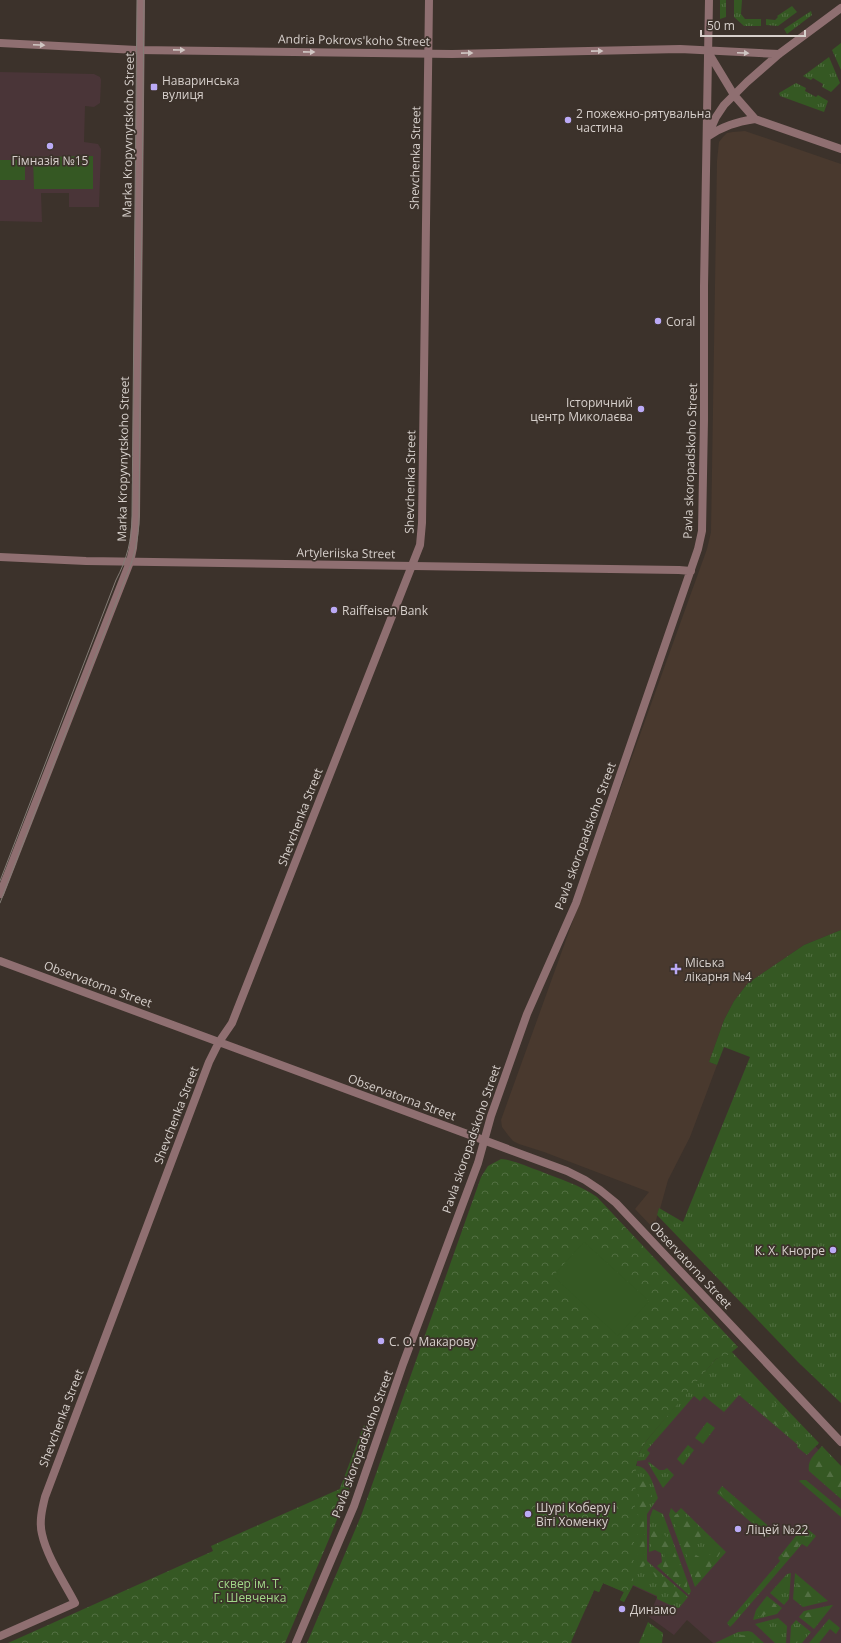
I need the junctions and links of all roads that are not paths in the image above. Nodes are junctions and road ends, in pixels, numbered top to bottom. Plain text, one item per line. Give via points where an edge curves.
1 (141, 0) edge
2 (429, 0) edge
3 (709, 0) edge
4 (841, 8) edge
5 (0, 43) edge
6 (140, 50) junction
7 (708, 51) junction
8 (428, 53) junction
9 (779, 54) junction
10 (734, 95) junction
11 (755, 119) junction
12 (707, 137) junction
13 (841, 149) edge
14 (0, 557) edge
15 (130, 562) junction
16 (411, 566) junction
17 (691, 572) junction
18 (0, 894) edge
19 (0, 961) edge
20 (219, 1042) junction
21 (484, 1140) junction
22 (841, 1442) edge
23 (0, 1636) edge
24 (296, 1643) edge

1 - 6 street, Marka Kropyvnytskoho Street
2 - 8 street, Shevchenka Street
3 - 7 street, Pavla skoropadskoho Street
4 - 9 street
5 -> 6 street, Andria Pokrovs'koho Street
6 -> 8 street, Andria Pokrovs'koho Street
6 - 15 street, Marka Kropyvnytskoho Street via 136,516
8 -> 7 street, Andria Pokrovs'koho Street via 680,49
7 -> 9 street, Andria Pokrovs'koho Street
7 - 10 street
7 - 12 street, Pavla skoropadskoho Street
8 - 16 street, Shevchenka Street via 422,533
9 - 10 street
10 - 11 street
10 - 12 street via 716,117
11 - 12 street via 727,125
11 - 13 street
12 - 17 street, Pavla skoropadskoho Street via 702,531
14 - 15 street, Artyleriiska Street
15 - 16 street, Artyleriiska Street
15 - 18 street, Marka Kropyvnytskoho Street
16 - 17 street, Artyleriiska Street
16 - 20 street, Shevchenka Street via 232,1023
17 - 21 street, Pavla skoropadskoho Street via 576,902 527,1014
19 - 20 street, Observatorna Street
20 - 21 street, Observatorna Street
20 - 23 street, Shevchenka Street via 209,1062 45,1497 41,1513 41,1533 46,1548 76,1603
21 - 22 street, Observatorna Street via 567,1171 600,1190 621,1208
21 - 24 street, Pavla skoropadskoho Street via 478,1163 403,1364 354,1506

